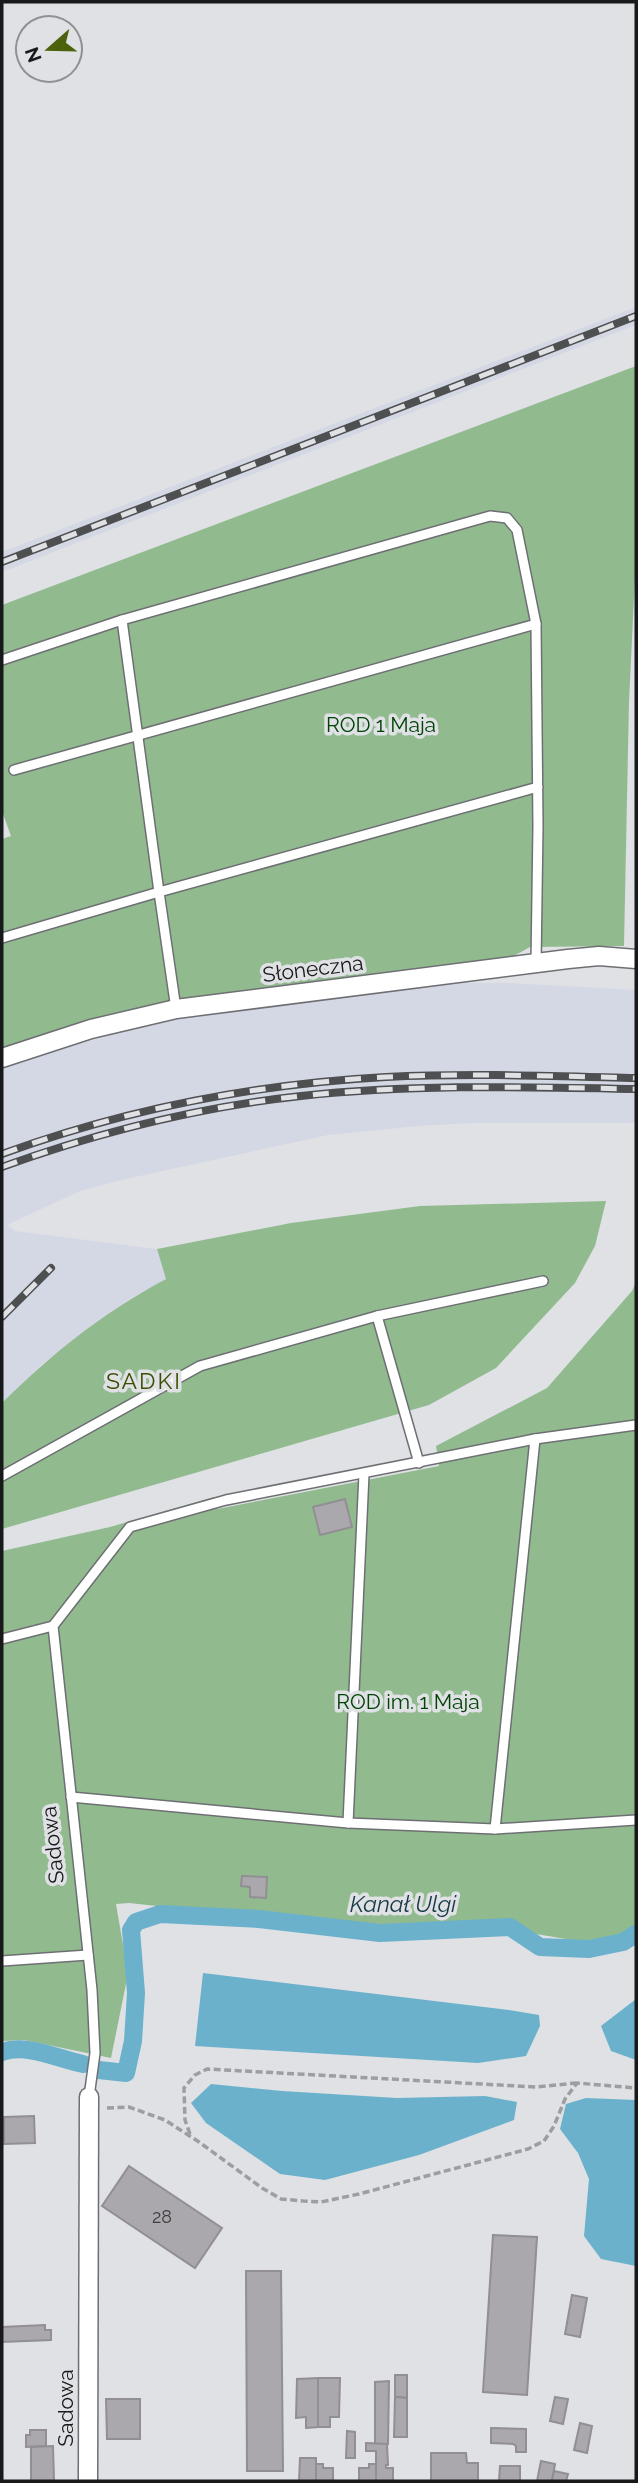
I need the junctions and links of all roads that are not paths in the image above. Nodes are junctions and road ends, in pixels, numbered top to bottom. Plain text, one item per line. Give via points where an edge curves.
1 (122, 620) junction
2 (536, 624) junction
3 (2, 660) edge
4 (137, 737) junction
5 (14, 770) dead end
6 (538, 787) junction
7 (159, 892) junction
8 (2, 939) edge
9 (636, 959) edge
10 (536, 964) junction
11 (176, 1009) junction
12 (2, 1058) edge
13 (542, 1281) dead end
14 (377, 1316) junction
15 (636, 1425) edge
16 (535, 1439) junction
17 (419, 1463) junction
18 (364, 1474) junction
19 (2, 1476) edge
20 (53, 1626) junction
21 (2, 1639) edge
22 (71, 1797) junction
23 (636, 1820) edge
24 (348, 1823) junction
25 (495, 1829) junction
26 (88, 1955) junction
27 (2, 1961) edge
28 (89, 2103) joint
29 (88, 2481) edge

1 - 2 lane via 490,516 507,518 517,530
1 - 3 lane
1 - 4 lane
2 - 4 lane
2 - 6 lane
4 - 5 lane
4 - 7 lane
6 - 7 lane
6 - 10 lane
7 - 8 lane
7 - 11 lane
9 - 10 street, Słoneczna via 600,956
10 - 11 street, Słoneczna
11 - 12 street, Słoneczna via 91,1029
13 - 14 lane
14 - 17 lane
14 - 19 lane via 200,1366
15 - 16 lane
16 - 17 lane
16 - 25 lane
17 - 18 lane
18 - 20 lane via 226,1500 130,1527
18 - 24 lane
20 - 21 lane
20 - 22 lane, Sadowa
22 - 24 lane
22 - 26 lane, Sadowa
23 - 25 lane
24 - 25 lane
26 - 27 lane
26 - 28 lane, Sadowa via 95,2053
28 - 29 street, Sadowa

